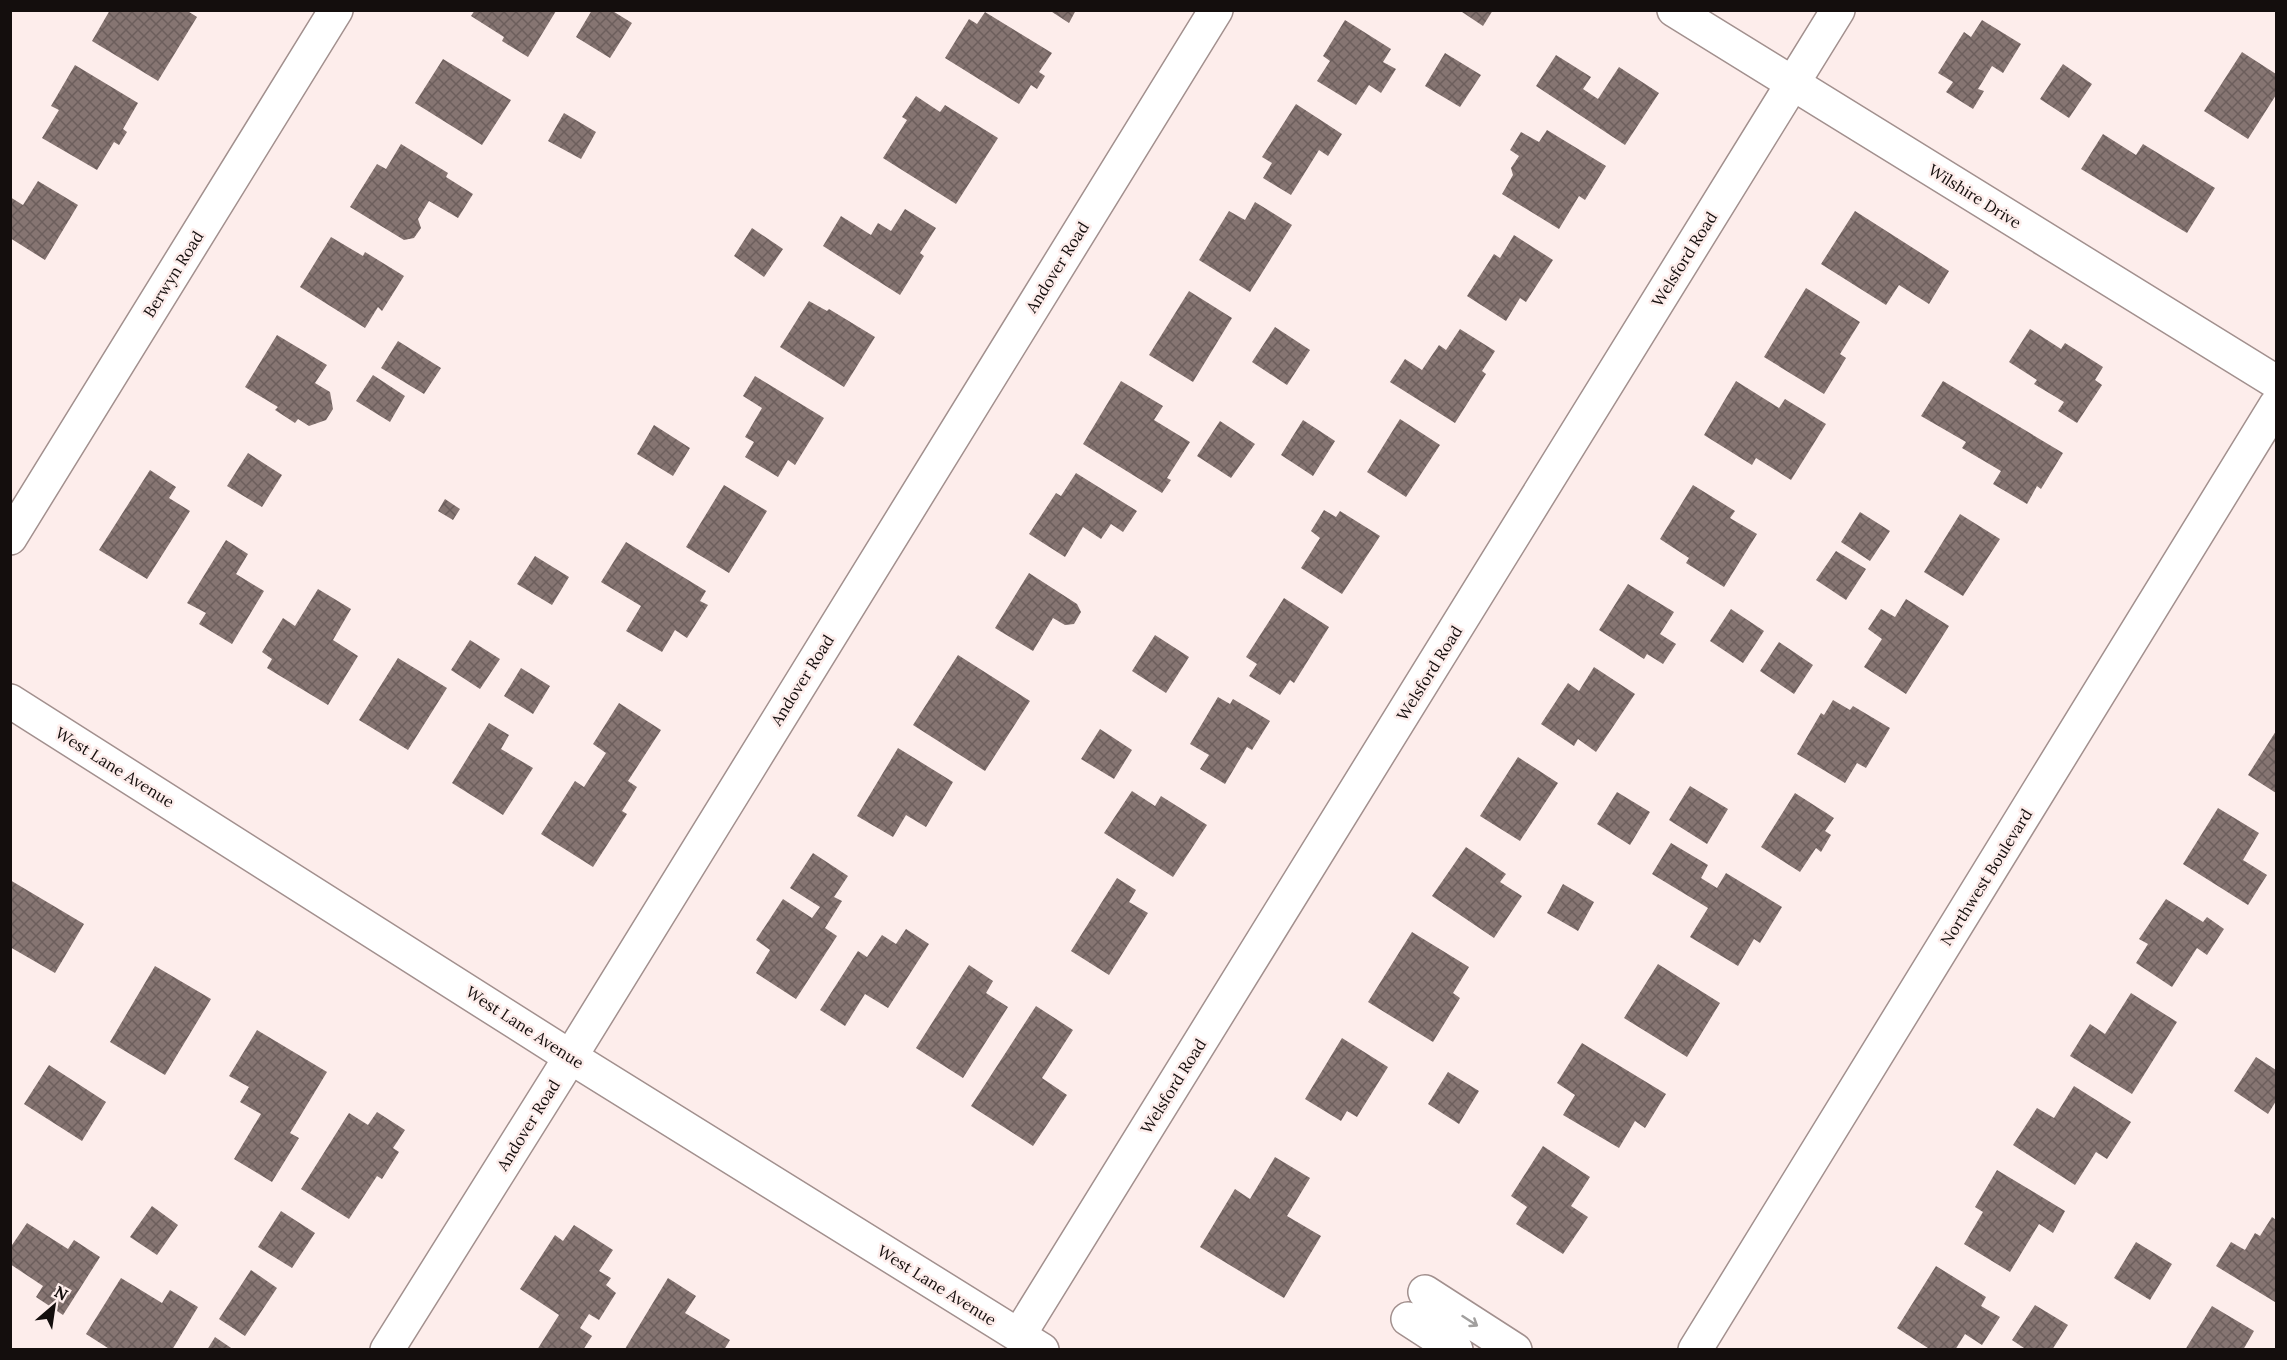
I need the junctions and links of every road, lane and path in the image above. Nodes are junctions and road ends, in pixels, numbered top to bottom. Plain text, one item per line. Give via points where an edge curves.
1 (336, 10) edge
2 (1216, 10) edge
3 (1674, 10) edge
4 (1838, 10) edge
5 (1793, 83) junction
6 (2277, 382) edge
7 (2277, 405) edge
8 (10, 538) edge
9 (10, 701) edge
10 (570, 1056) junction
11 (1425, 1292) dead end
12 (1408, 1319) dead end
13 (1030, 1342) edge
14 (387, 1350) edge
15 (1456, 1350) edge
16 (1515, 1350) edge
17 (1695, 1350) edge

1 - 8 street, Berwyn Road
2 - 10 street, Andover Road
3 - 5 street, Wilshire Drive
4 - 5 street, Welsford Road
5 - 6 street, Wilshire Drive
5 - 13 street, Welsford Road
7 - 17 street, Northwest Boulevard
9 - 10 street, West Lane Avenue
10 - 13 street, West Lane Avenue
10 - 14 street, Andover Road
11 -> 16 street
12 - 15 street

